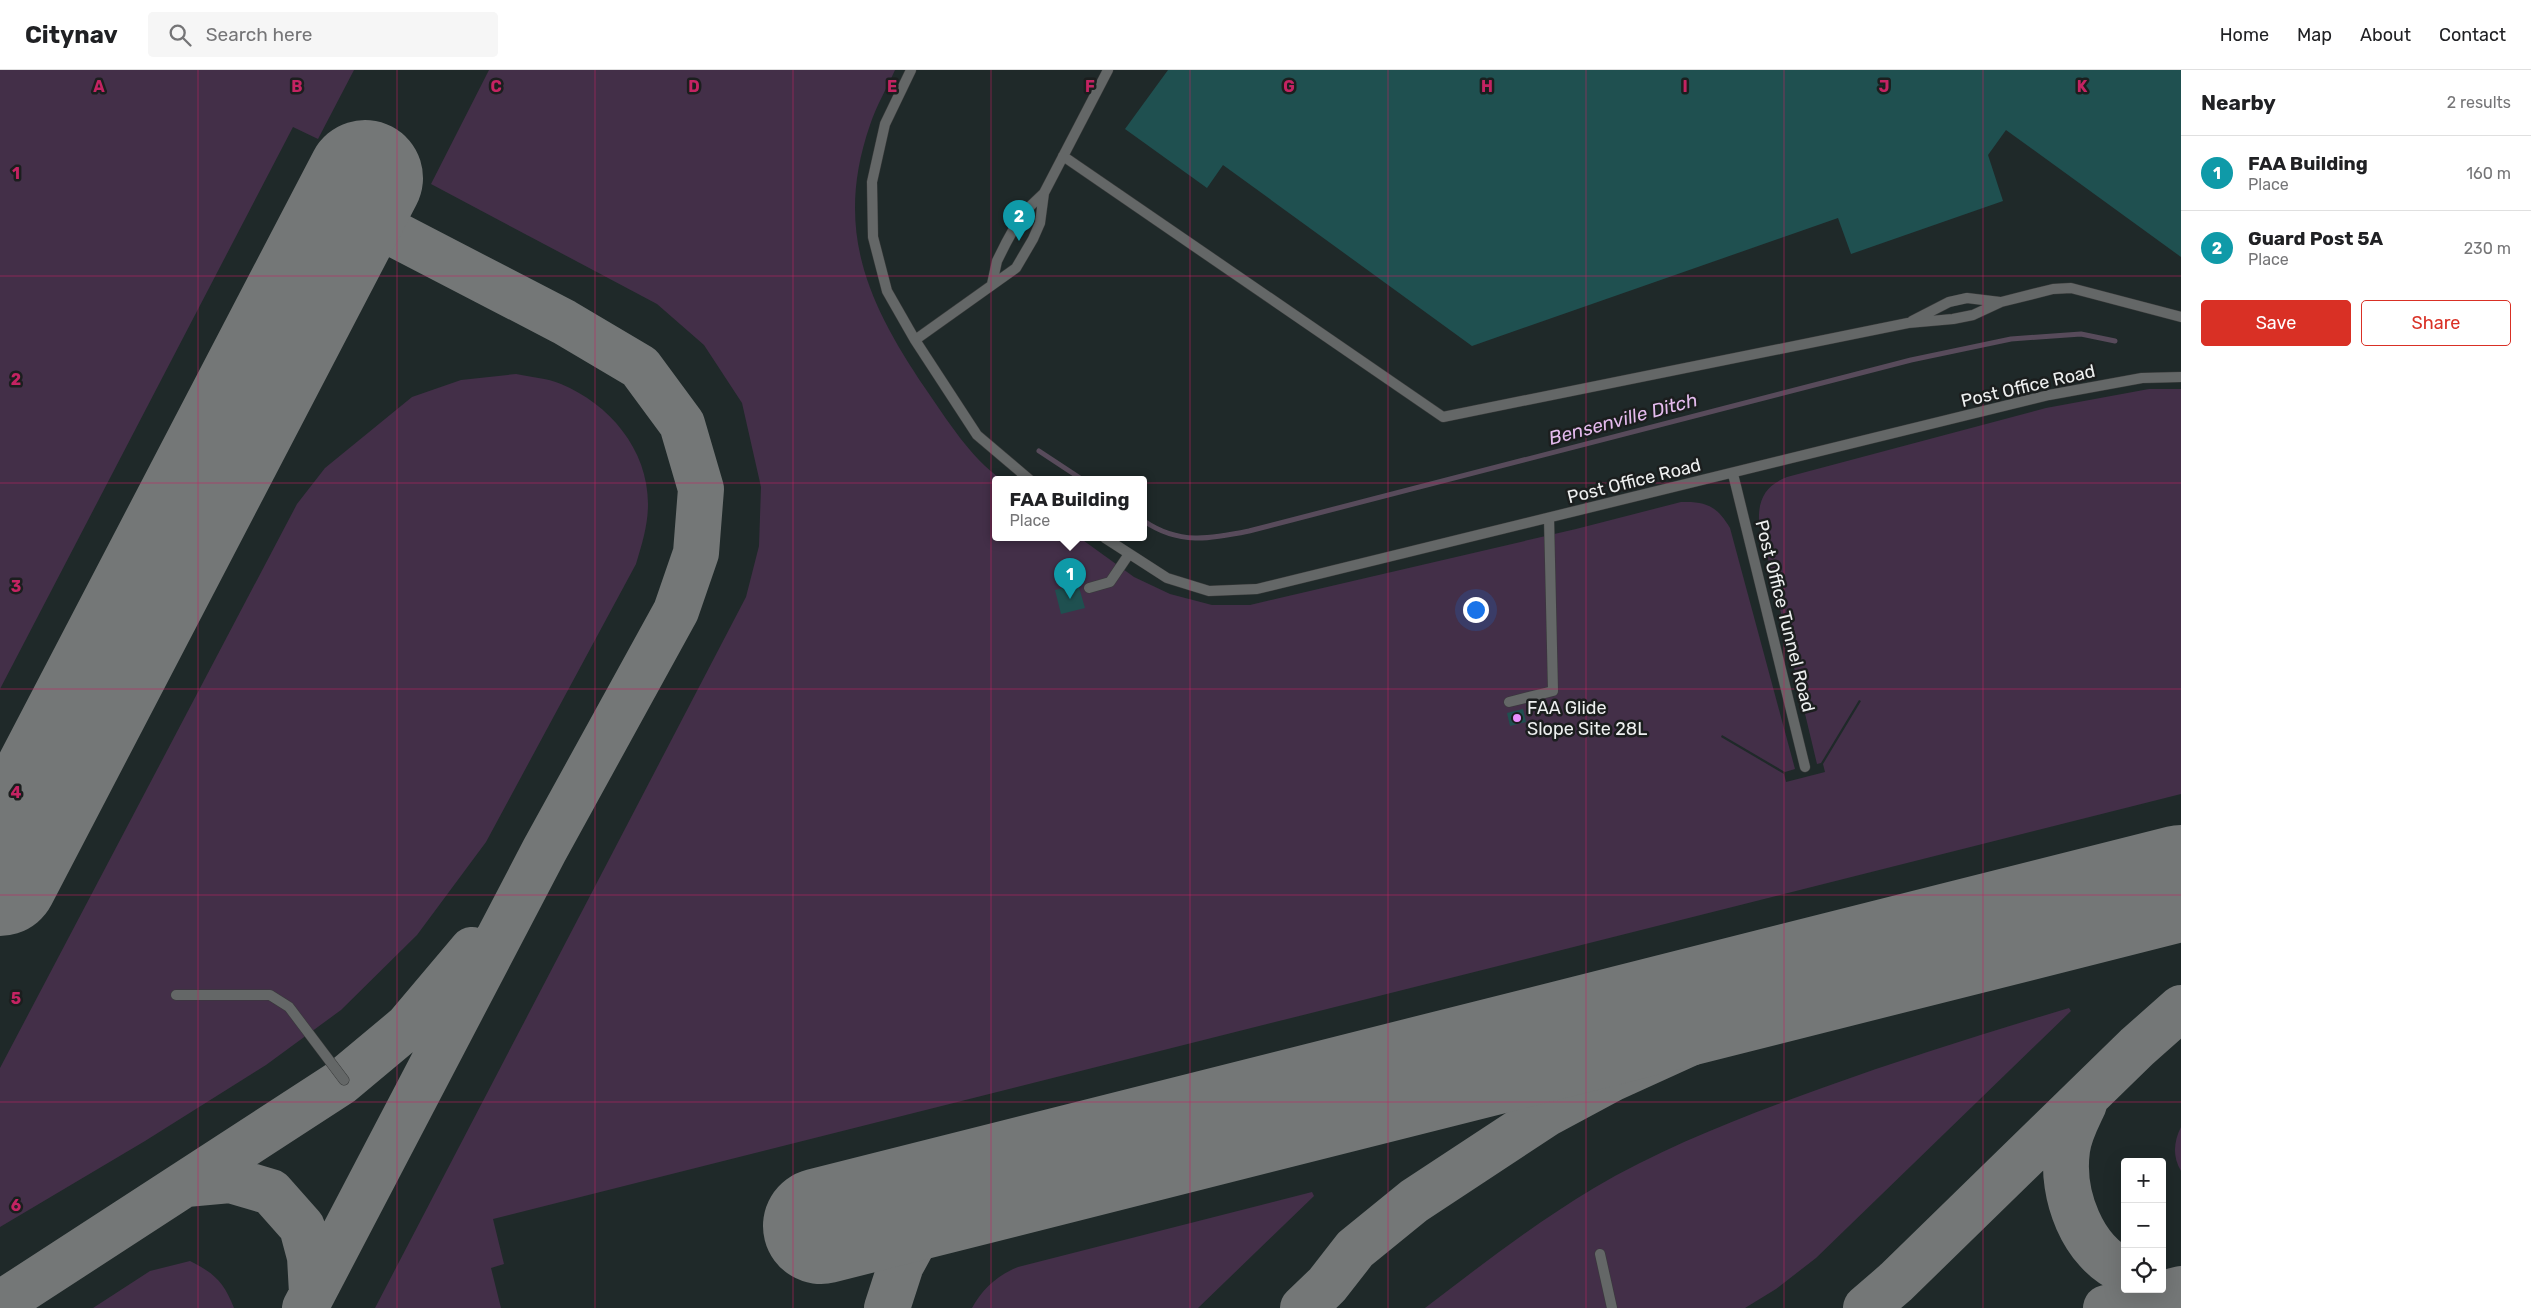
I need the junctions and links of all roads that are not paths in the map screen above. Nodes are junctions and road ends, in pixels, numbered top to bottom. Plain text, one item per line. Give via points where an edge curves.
1 (911, 70) edge
2 (1108, 70) edge
3 (1064, 156) junction
4 (1044, 193) junction
5 (992, 284) junction
6 (2001, 302) junction
7 (2181, 317) edge
8 (1908, 323) junction
9 (915, 340) junction
10 (2181, 377) edge
11 (1733, 474) junction
12 (1025, 476) edge
13 (1549, 518) junction
14 (1110, 541) edge
15 (1129, 554) junction
16 (1089, 588) dead end
17 (1509, 702) dead end
18 (1805, 767) dead end
19 (176, 994) dead end
20 (344, 1080) dead end
21 (1600, 1254) dead end
22 (1612, 1308) edge

1 - 9 lane via 885,124 872,182 872,200 873,237 887,291
2 - 3 lane
3 - 4 lane
3 - 8 lane via 1442,417
4 - 5 lane via 1022,214 997,261
4 - 5 lane via 1040,223 1033,240 1016,268
5 - 9 lane
6 - 7 lane via 2071,288
6 - 8 lane via 1953,320
6 - 8 lane via 1967,298 1953,301
9 - 12 lane via 977,435
10 - 11 lane, Post Office Road via 2142,378 2049,395
11 - 13 lane, Post Office Road
11 - 18 lane, Post Office Tunnel Road
13 - 15 lane, Post Office Road via 1257,589 1209,590 1167,578
13 - 17 lane via 1553,691
14 - 15 lane, Post Office Road
15 - 16 lane via 1110,582
19 - 20 lane via 270,995 280,1000 289,1007
21 - 22 lane

